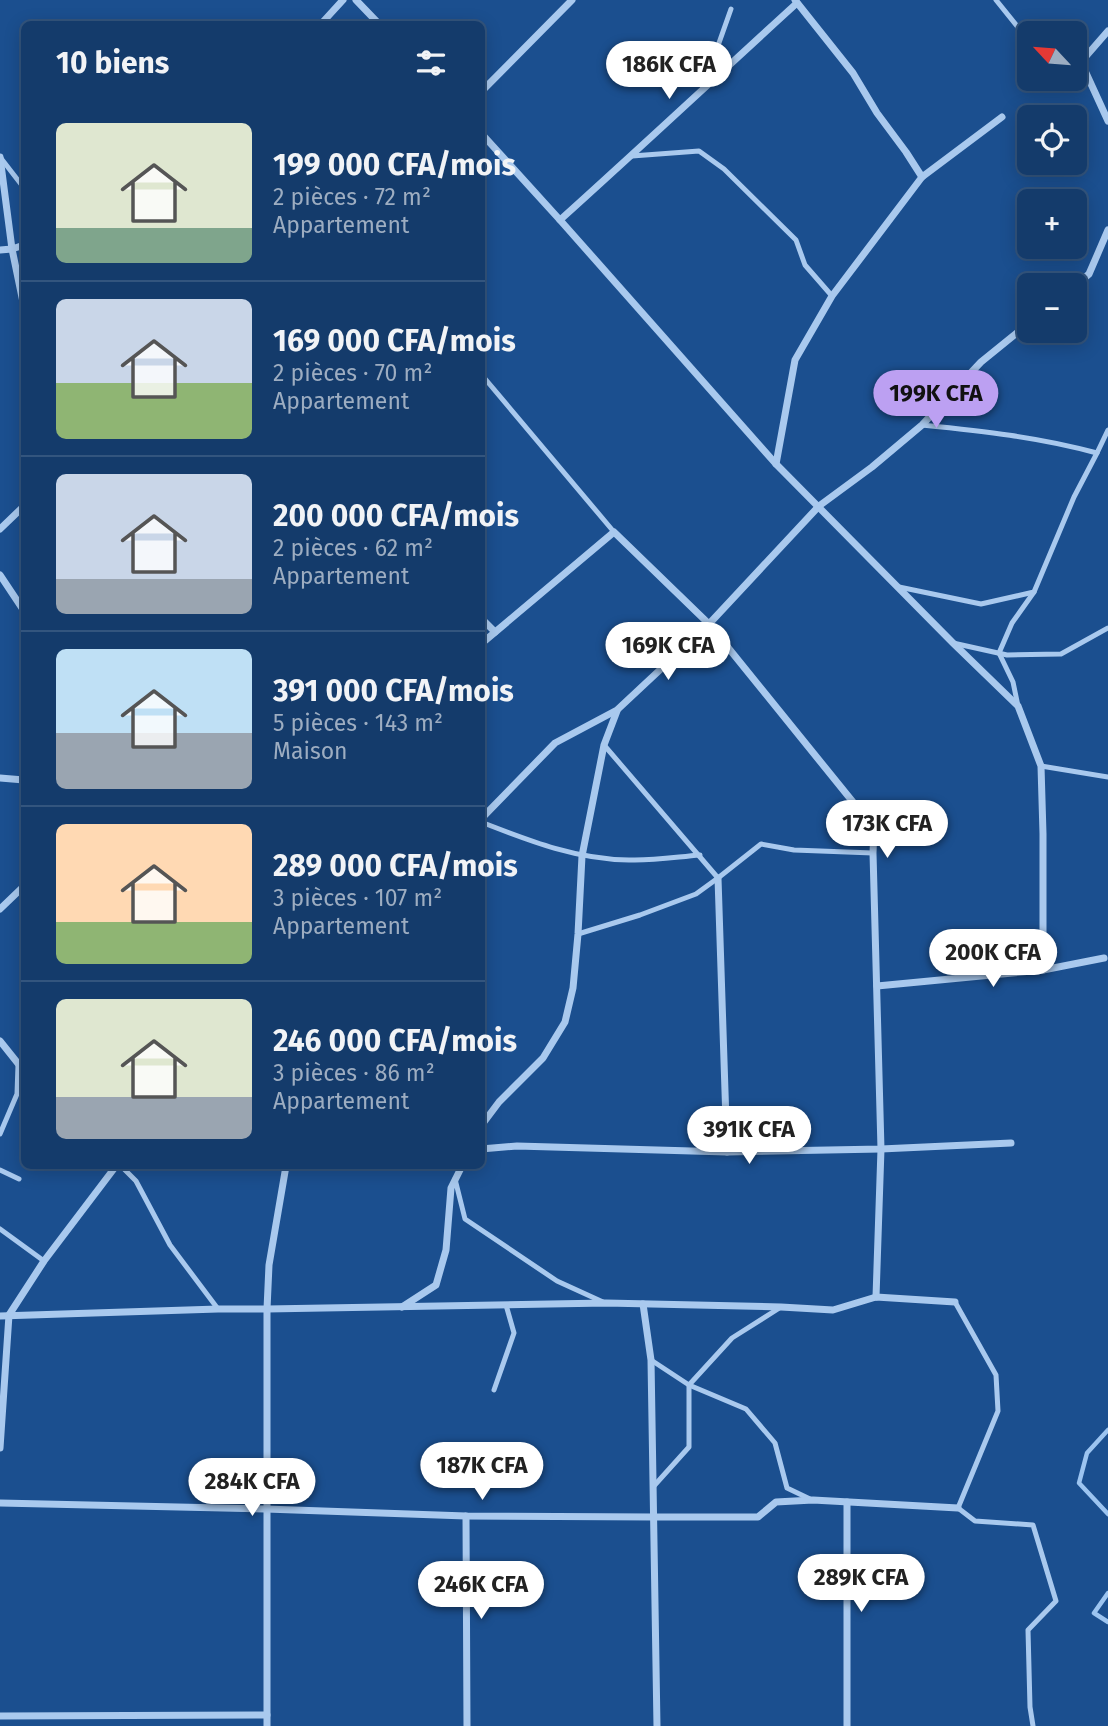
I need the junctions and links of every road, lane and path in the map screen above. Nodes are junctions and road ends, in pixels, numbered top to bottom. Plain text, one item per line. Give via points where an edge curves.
1 (343, 0) edge
2 (356, 0) edge
3 (572, 0) edge
4 (996, 0) edge
5 (796, 1) edge
6 (731, 9) dead end
7 (324, 21) edge
8 (376, 21) edge
9 (1017, 27) edge
10 (1108, 31) edge
11 (1087, 53) edge
12 (1087, 80) edge
13 (485, 88) edge
14 (703, 88) junction
15 (1002, 117) dead end
16 (1108, 121) edge
17 (485, 137) edge
18 (632, 156) junction
19 (0, 157) edge
20 (922, 177) junction
21 (21, 184) edge
22 (560, 220) junction
23 (1108, 230) edge
24 (21, 246) edge
25 (12, 249) junction
26 (0, 250) edge
27 (1087, 276) edge
28 (21, 292) edge
29 (832, 296) junction
30 (1017, 333) edge
31 (485, 379) edge
32 (922, 425) junction
33 (1108, 430) edge
34 (1097, 453) junction
35 (776, 464) junction
36 (819, 506) junction
37 (21, 509) edge
38 (0, 529) edge
39 (614, 532) junction
40 (0, 575) edge
41 (899, 587) junction
42 (1034, 592) junction
43 (21, 606) edge
44 (485, 622) edge
45 (709, 624) junction
46 (1108, 628) edge
47 (495, 632) junction
48 (485, 641) edge
49 (953, 643) junction
50 (999, 653) junction
51 (1018, 706) junction
52 (617, 710) junction
53 (604, 745) junction
54 (1041, 766) junction
55 (1108, 777) edge
56 (0, 778) edge
57 (21, 780) edge
58 (485, 816) edge
59 (485, 822) edge
60 (873, 853) junction
61 (700, 855) junction
62 (582, 856) junction
63 (718, 878) junction
64 (21, 889) edge
65 (0, 909) edge
66 (578, 934) junction
67 (1106, 956) edge
68 (1043, 970) junction
69 (877, 986) junction
70 (0, 1041) edge
71 (18, 1065) junction
72 (21, 1068) edge
73 (485, 1121) edge
74 (0, 1134) edge
75 (1011, 1143) dead end
76 (485, 1146) edge
77 (881, 1149) junction
78 (727, 1152) junction
79 (116, 1169) edge
80 (122, 1169) edge
81 (285, 1169) edge
82 (460, 1169) edge
83 (0, 1170) edge
84 (19, 1179) dead end
85 (455, 1179) junction
86 (0, 1229) edge
87 (44, 1261) junction
88 (876, 1297) junction
89 (955, 1302) joint
90 (606, 1303) junction
91 (643, 1304) junction
92 (506, 1305) junction
93 (401, 1307) junction
94 (781, 1307) junction
95 (218, 1309) junction
96 (267, 1309) junction
97 (0, 1315) edge
98 (9, 1315) junction
99 (651, 1360) junction
100 (689, 1385) junction
101 (494, 1390) dead end
102 (0, 1448) edge
103 (653, 1487) junction
104 (813, 1500) junction
105 (847, 1502) junction
106 (0, 1503) edge
107 (266, 1508) junction
108 (958, 1508) junction
109 (466, 1516) junction
110 (654, 1517) junction
111 (267, 1714) junction
112 (0, 1716) edge
113 (267, 1726) edge
114 (467, 1726) edge
115 (657, 1726) edge
116 (847, 1726) edge
117 (1033, 1726) edge

1 - 7 street
2 - 8 street
3 - 13 street
4 - 9 lane
5 - 14 street
5 - 20 street via 853,73
6 - 14 lane
10 - 11 street
12 - 16 street
14 - 18 street
15 - 20 street
17 - 22 street
18 - 22 street
18 - 29 lane via 699,151 724,169 796,240 805,265
19 - 21 lane
19 - 25 street
20 - 29 street
22 - 35 street
23 - 27 street
24 - 25 street
25 - 26 street
25 - 28 street
29 - 35 street via 795,360
30 - 32 street via 981,362
31 - 39 lane
32 - 34 lane via 1065,444
32 - 36 street
33 - 34 lane
34 - 42 lane
35 - 36 street
36 - 41 street
36 - 45 street
37 - 38 street
39 - 45 street
39 - 47 street
40 - 43 street
41 - 42 lane via 981,604
41 - 49 street
42 - 50 lane via 1012,623
44 - 47 street
45 - 52 street
45 - 60 street via 874,828
46 - 50 lane via 1061,654
47 - 48 street
49 - 50 lane
49 - 51 street
50 - 51 lane
51 - 54 street
52 - 53 street
52 - 58 street via 555,743
53 - 61 lane
53 - 62 street
54 - 55 lane
54 - 68 street
56 - 57 street
59 - 62 lane
60 - 63 lane via 761,844
60 - 69 street
61 - 62 lane via 631,861
61 - 63 lane
62 - 66 street
63 - 66 lane via 696,894
63 - 78 street
64 - 65 street
66 - 73 street via 565,1022 543,1058
67 - 68 street
68 - 69 street
69 - 77 street
70 - 71 street
71 - 72 street
71 - 74 lane via 17,1094
75 - 77 street
76 - 78 street
77 - 78 street
77 - 88 street
79 - 87 street
80 - 95 lane via 136,1181 170,1245
81 - 96 street via 269,1265
82 - 85 street
83 - 84 lane
85 - 90 lane via 465,1219 557,1282
85 - 93 street via 446,1250 436,1285
86 - 87 lane
87 - 98 street
88 - 89 street
88 - 94 street via 832,1310
89 - 108 lane via 996,1375 998,1411
90 - 91 street
90 - 92 street
91 - 94 street
91 - 99 street
92 - 93 street
92 - 101 lane via 514,1334
93 - 96 street
94 - 100 lane via 732,1338
95 - 96 street
95 - 98 street
96 - 107 street
97 - 98 street
98 - 102 street
99 - 100 lane
99 - 103 street
100 - 103 lane via 689,1447
100 - 104 lane via 746,1409 775,1443 788,1488
103 - 110 street
104 - 105 street
104 - 110 street via 776,1502 758,1517
105 - 108 street
105 - 116 street
106 - 107 street
107 - 109 street
107 - 111 street
108 - 117 lane via 975,1521 1033,1525 1056,1601 1028,1629
109 - 110 street
109 - 114 street
110 - 115 street
111 - 112 street
111 - 113 street

